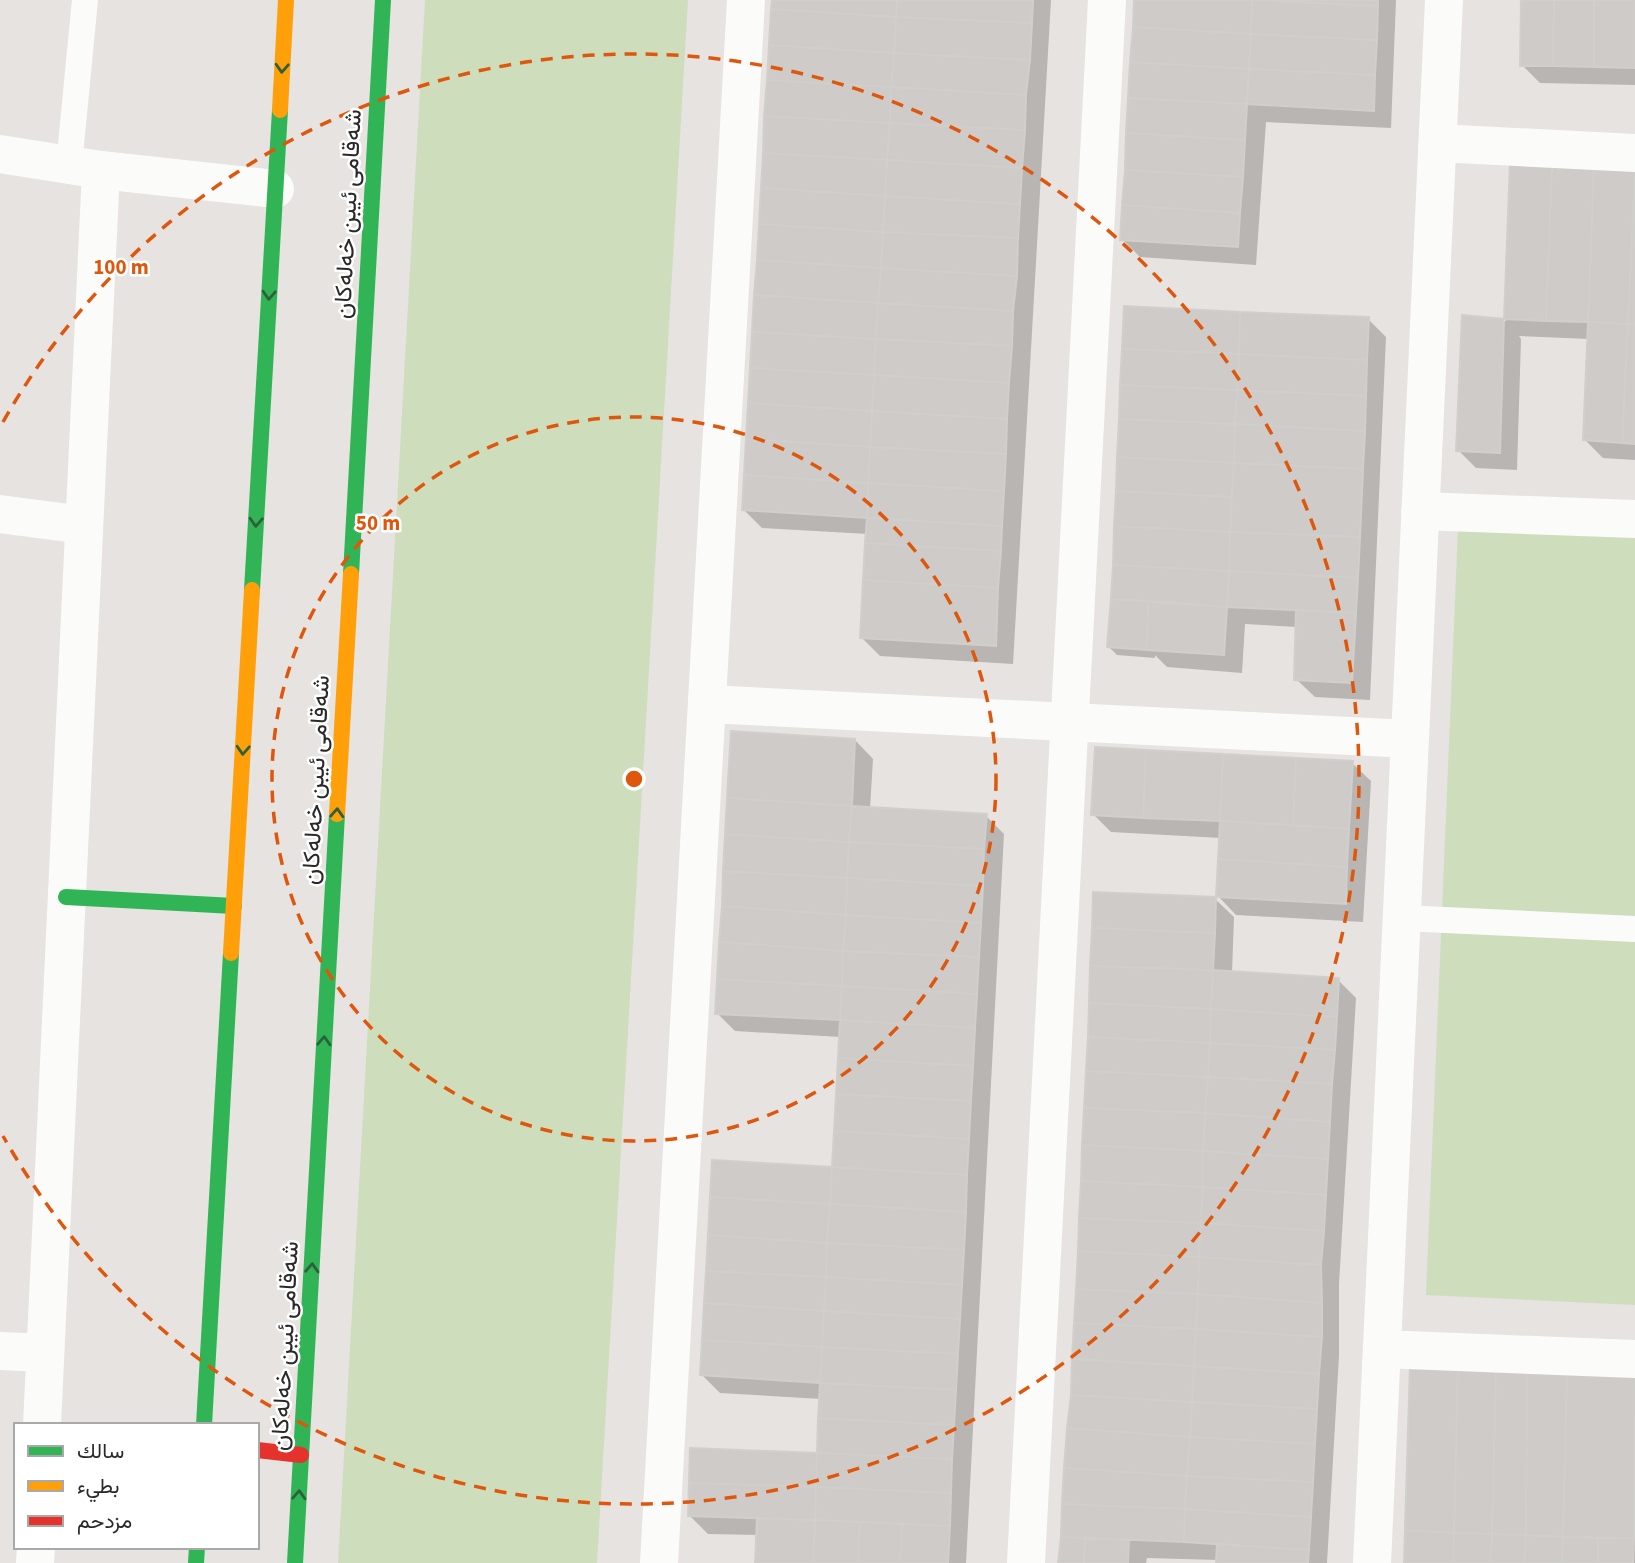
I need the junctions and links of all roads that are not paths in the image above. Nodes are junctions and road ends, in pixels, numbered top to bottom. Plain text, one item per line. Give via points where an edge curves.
1 (85, 0) edge
2 (286, 0) edge
3 (383, 0) edge
4 (746, 0) edge
5 (1107, 0) edge
6 (1444, 0) edge
7 (1438, 143) junction
8 (1635, 153) edge
9 (0, 154) edge
10 (85, 168) junction
11 (275, 189) junction
12 (1420, 511) junction
13 (0, 514) edge
14 (1635, 519) edge
15 (84, 525) junction
16 (707, 704) junction
17 (1070, 721) junction
18 (1410, 739) junction
19 (66, 897) junction
20 (234, 905) junction
21 (1402, 918) junction
22 (1635, 929) edge
23 (1382, 1349) junction
24 (0, 1351) edge
25 (45, 1353) junction
26 (1635, 1359) edge
27 (42, 1423) edge
28 (204, 1423) edge
29 (259, 1450) edge
30 (301, 1455) junction
31 (295, 1563) edge
32 (659, 1563) edge
33 (1026, 1563) edge
34 (1372, 1563) edge

1 - 10 lane
2 -> 11 main road
30 -> 3 main road, شەقامی ئیبن خەلەکان
4 - 16 street
5 - 17 street
6 - 7 street
7 - 8 street
7 - 12 street
9 - 10 street
10 - 11 street
10 - 15 street
11 -> 20 main road
12 - 14 street
12 - 18 street
13 - 15 street
15 - 19 street
16 - 17 street
16 - 32 street
17 - 18 street
17 - 33 street
18 - 21 street
19 - 20 main road
19 - 25 street
20 - 28 main road
21 - 22 lane
21 - 23 street
23 - 26 street
23 - 34 street
24 - 25 street
25 - 27 street
29 - 30 main road
31 -> 30 main road, شەقامی ئیبن خەلەکان

